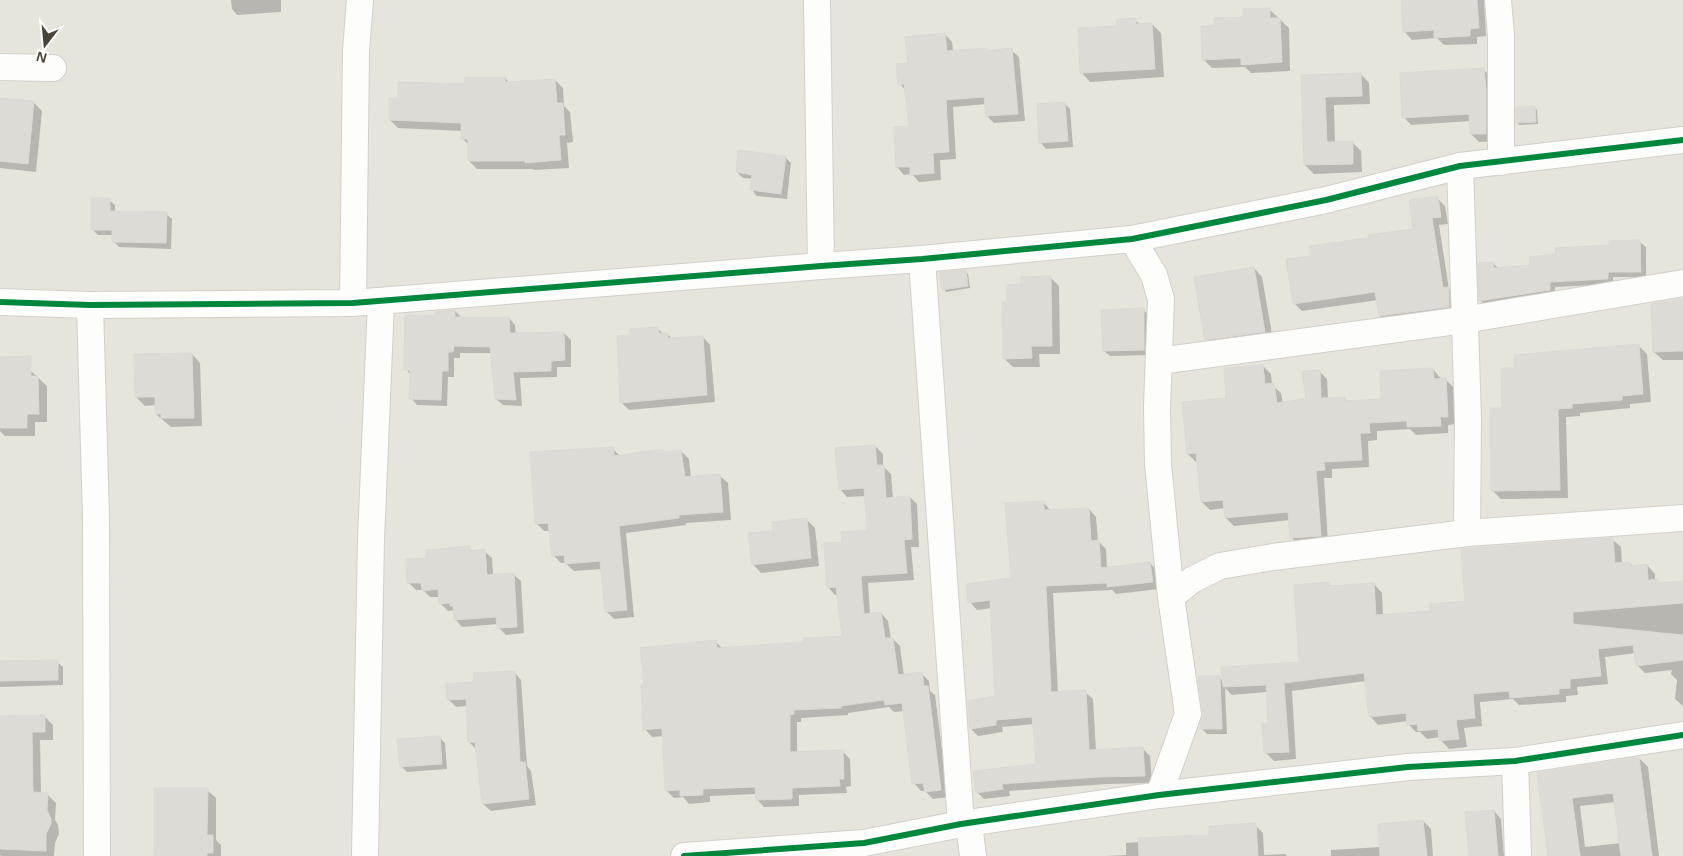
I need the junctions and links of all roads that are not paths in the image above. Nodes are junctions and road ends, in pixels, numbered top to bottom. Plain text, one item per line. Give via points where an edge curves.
1 (360, 0) edge
2 (817, 0) edge
3 (1498, 0) edge
4 (0, 67) edge
5 (53, 68) dead end
6 (1683, 140) edge
7 (1501, 162) junction
8 (1460, 166) junction
9 (1132, 239) junction
10 (922, 259) junction
11 (821, 266) junction
12 (1683, 284) edge
13 (0, 302) edge
14 (381, 302) junction
15 (353, 303) junction
16 (90, 306) junction
17 (1464, 320) junction
18 (1159, 361) junction
19 (1683, 518) edge
20 (1467, 533) junction
21 (1171, 597) junction
22 (1683, 735) edge
23 (1515, 761) junction
24 (1159, 796) junction
25 (965, 824) junction
26 (867, 849) edge
27 (97, 856) edge
28 (365, 856) edge
29 (684, 856) edge
30 (973, 856) edge
31 (1518, 856) edge

1 - 15 street via 356,51
2 - 11 street
3 - 7 street
4 - 5 street
6 - 7 street
7 - 8 street
8 - 9 street via 1326,200
8 - 17 street
9 - 10 street
9 - 18 street via 1154,275 1161,299
10 - 11 street
10 - 25 street
11 - 14 street
12 - 17 street
13 - 16 street
14 - 15 street
14 - 28 street via 371,539
15 - 16 street
16 - 27 street via 96,528
17 - 18 street
17 - 20 street via 1468,420
18 - 21 street via 1158,464
19 - 20 street
20 - 21 street via 1220,566 1192,580
21 - 24 street via 1188,714
22 - 23 street
23 - 24 street via 1408,767
23 - 31 street
24 - 25 street
25 - 26 street
25 - 30 street
26 - 29 street

